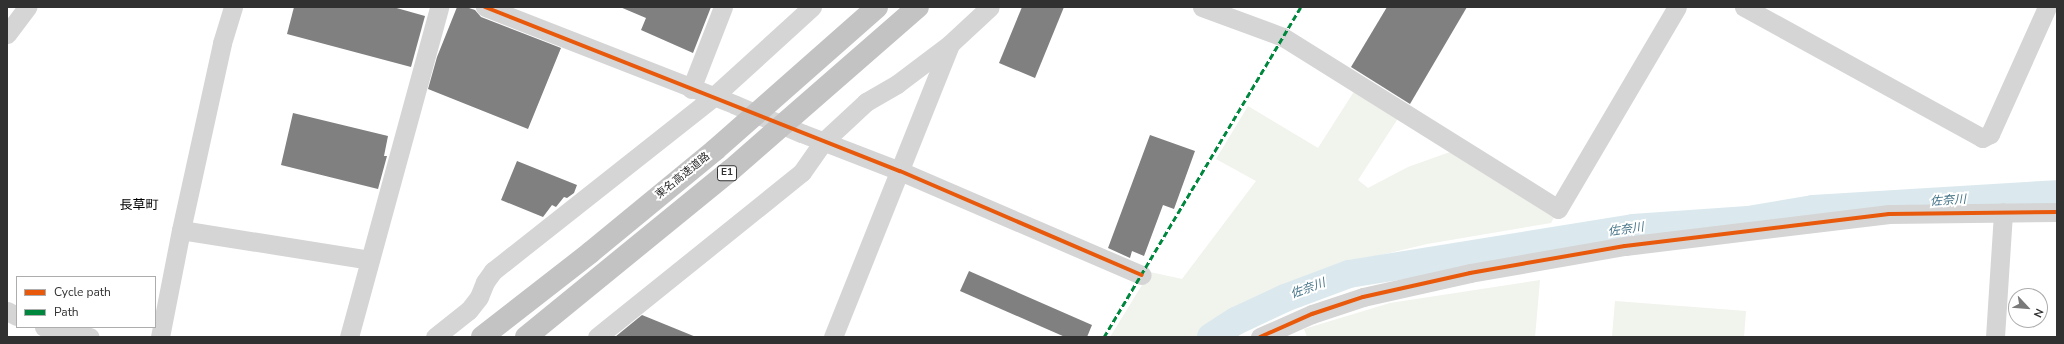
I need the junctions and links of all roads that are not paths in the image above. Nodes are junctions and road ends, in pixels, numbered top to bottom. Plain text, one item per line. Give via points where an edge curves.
1 (26, 7) edge
2 (233, 7) edge
3 (439, 7) edge
4 (485, 7) edge
5 (723, 7) edge
6 (812, 7) edge
7 (877, 7) edge
8 (918, 7) edge
9 (990, 7) edge
10 (1202, 7) edge
11 (1677, 7) edge
12 (1744, 7) edge
13 (2047, 7) edge
14 (7, 34) edge
15 (950, 44) junction
16 (690, 89) junction
17 (714, 98) junction
18 (734, 104) tunnel mouth
19 (804, 134) tunnel mouth
20 (823, 142) junction
21 (900, 171) junction
22 (2003, 212) junction
23 (2057, 212) edge
24 (181, 230) junction
25 (370, 260) junction
26 (1142, 275) dead end
27 (46, 328) edge
28 (529, 335) edge
29 (90, 337) edge
30 (160, 337) edge
31 (348, 337) edge
32 (435, 337) edge
33 (482, 337) edge
34 (597, 337) edge
35 (833, 337) edge
36 (1260, 337) edge
37 (1994, 337) edge

1 - 14 street
2 - 24 street via 222,43
3 - 25 street
4 - 16 street
5 - 16 street
6 - 17 street
7 - 33 highway, 東名高速道路 / E1 via 715,150
8 - 28 highway, E1 via 731,170
9 - 15 street
10 - 11 street via 1283,37 1558,209
12 - 13 street via 1982,138 1990,134
15 - 20 street via 897,84 866,102
15 - 21 street
16 - 17 street
17 - 18 street
17 - 32 street via 493,271 485,282 480,297 469,310
19 - 20 street
20 - 21 street
20 - 34 street via 802,172
21 - 26 street
21 - 35 street
22 - 23 street
22 - 36 street via 1889,214 1625,246 1470,273 1363,297 1312,314
22 - 37 street
24 - 25 street
24 - 30 street
25 - 31 street
27 - 29 street via 57,333

